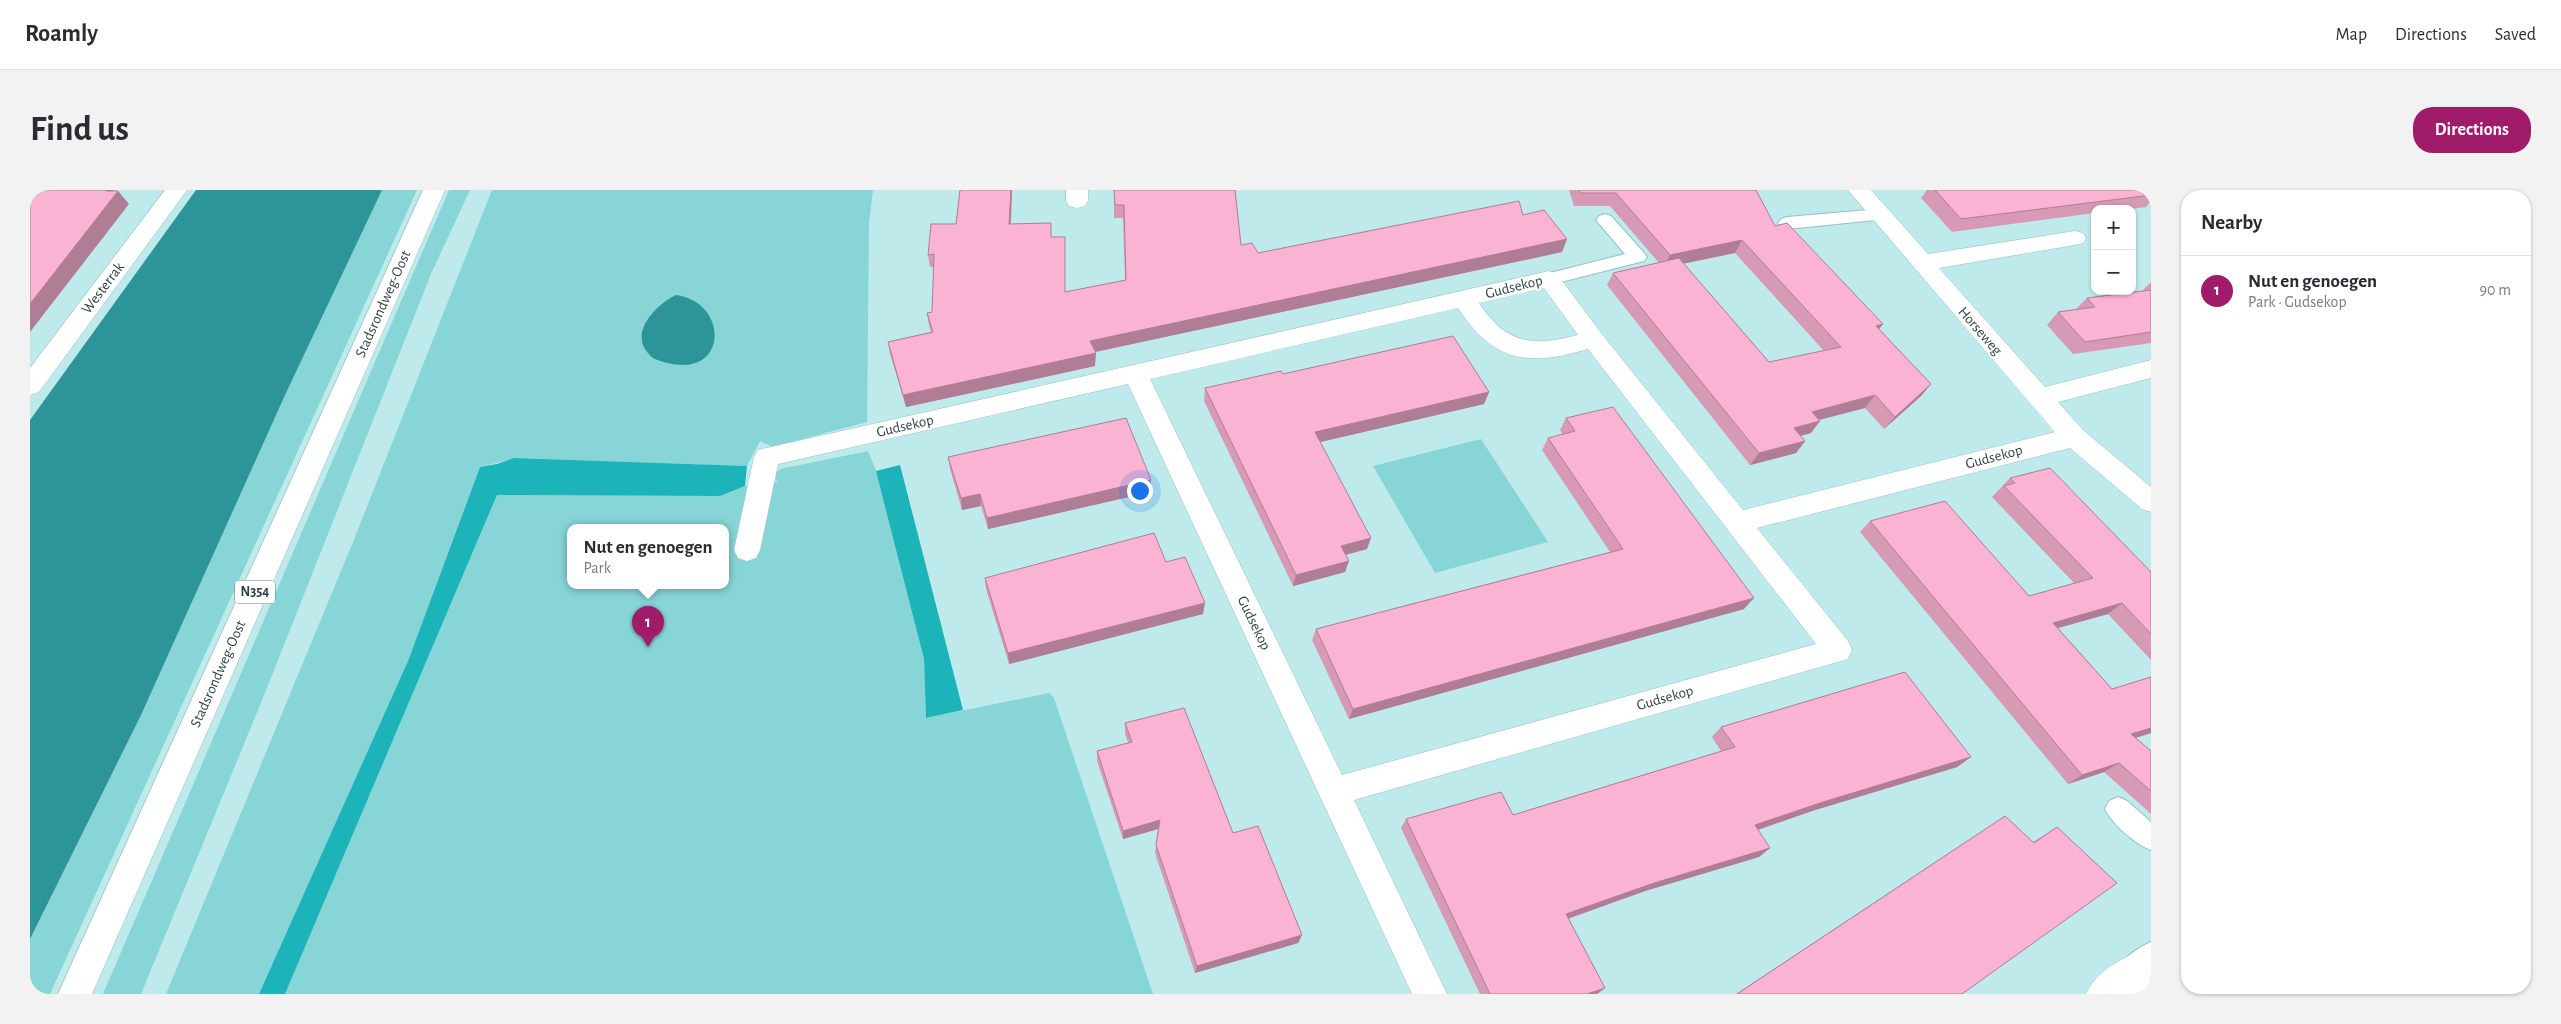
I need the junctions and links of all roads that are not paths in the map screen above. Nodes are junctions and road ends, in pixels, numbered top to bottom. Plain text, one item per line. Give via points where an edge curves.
1 (176, 190) edge
2 (434, 190) edge
3 (1859, 190) edge
4 (1880, 215) junction
5 (1605, 220) dead end
6 (1787, 223) edge
7 (2075, 238) dead end
8 (1921, 263) junction
9 (1549, 279) junction
10 (1464, 299) junction
11 (1593, 339) junction
12 (2151, 369) edge
13 (1136, 373) junction
14 (30, 386) edge
15 (2038, 398) junction
16 (2074, 437) junction
17 (2151, 502) edge
18 (1739, 522) junction
19 (747, 550) dead end
20 (1335, 791) junction
21 (2118, 809) dead end
22 (2151, 838) edge
23 (2144, 973) edge
24 (75, 994) edge
25 (1430, 994) edge
26 (2103, 994) edge

1 - 14 street, Westerrak
2 - 24 street, Stadsrondweg-Oost / N354
3 - 4 street, Horseweg
4 - 6 lane
4 - 8 street, Horseweg
5 - 9 lane via 1638,257
7 - 8 street
8 - 15 street, Horseweg
9 - 10 street, Gudsekop
9 - 11 street, Gudsekop
10 - 11 street, Gudsekop via 1485,328 1516,349 1558,350
10 - 13 street, Gudsekop
11 - 18 street, Gudsekop
12 - 15 street
13 - 19 street, Gudsekop via 767,457
13 - 20 street, Gudsekop
15 - 16 street, Horseweg
16 - 17 street, Horseweg
16 - 18 street, Gudsekop
18 - 20 street, Gudsekop via 1838,650
20 - 25 street, Gudsekop
21 - 22 lane
23 - 26 street

